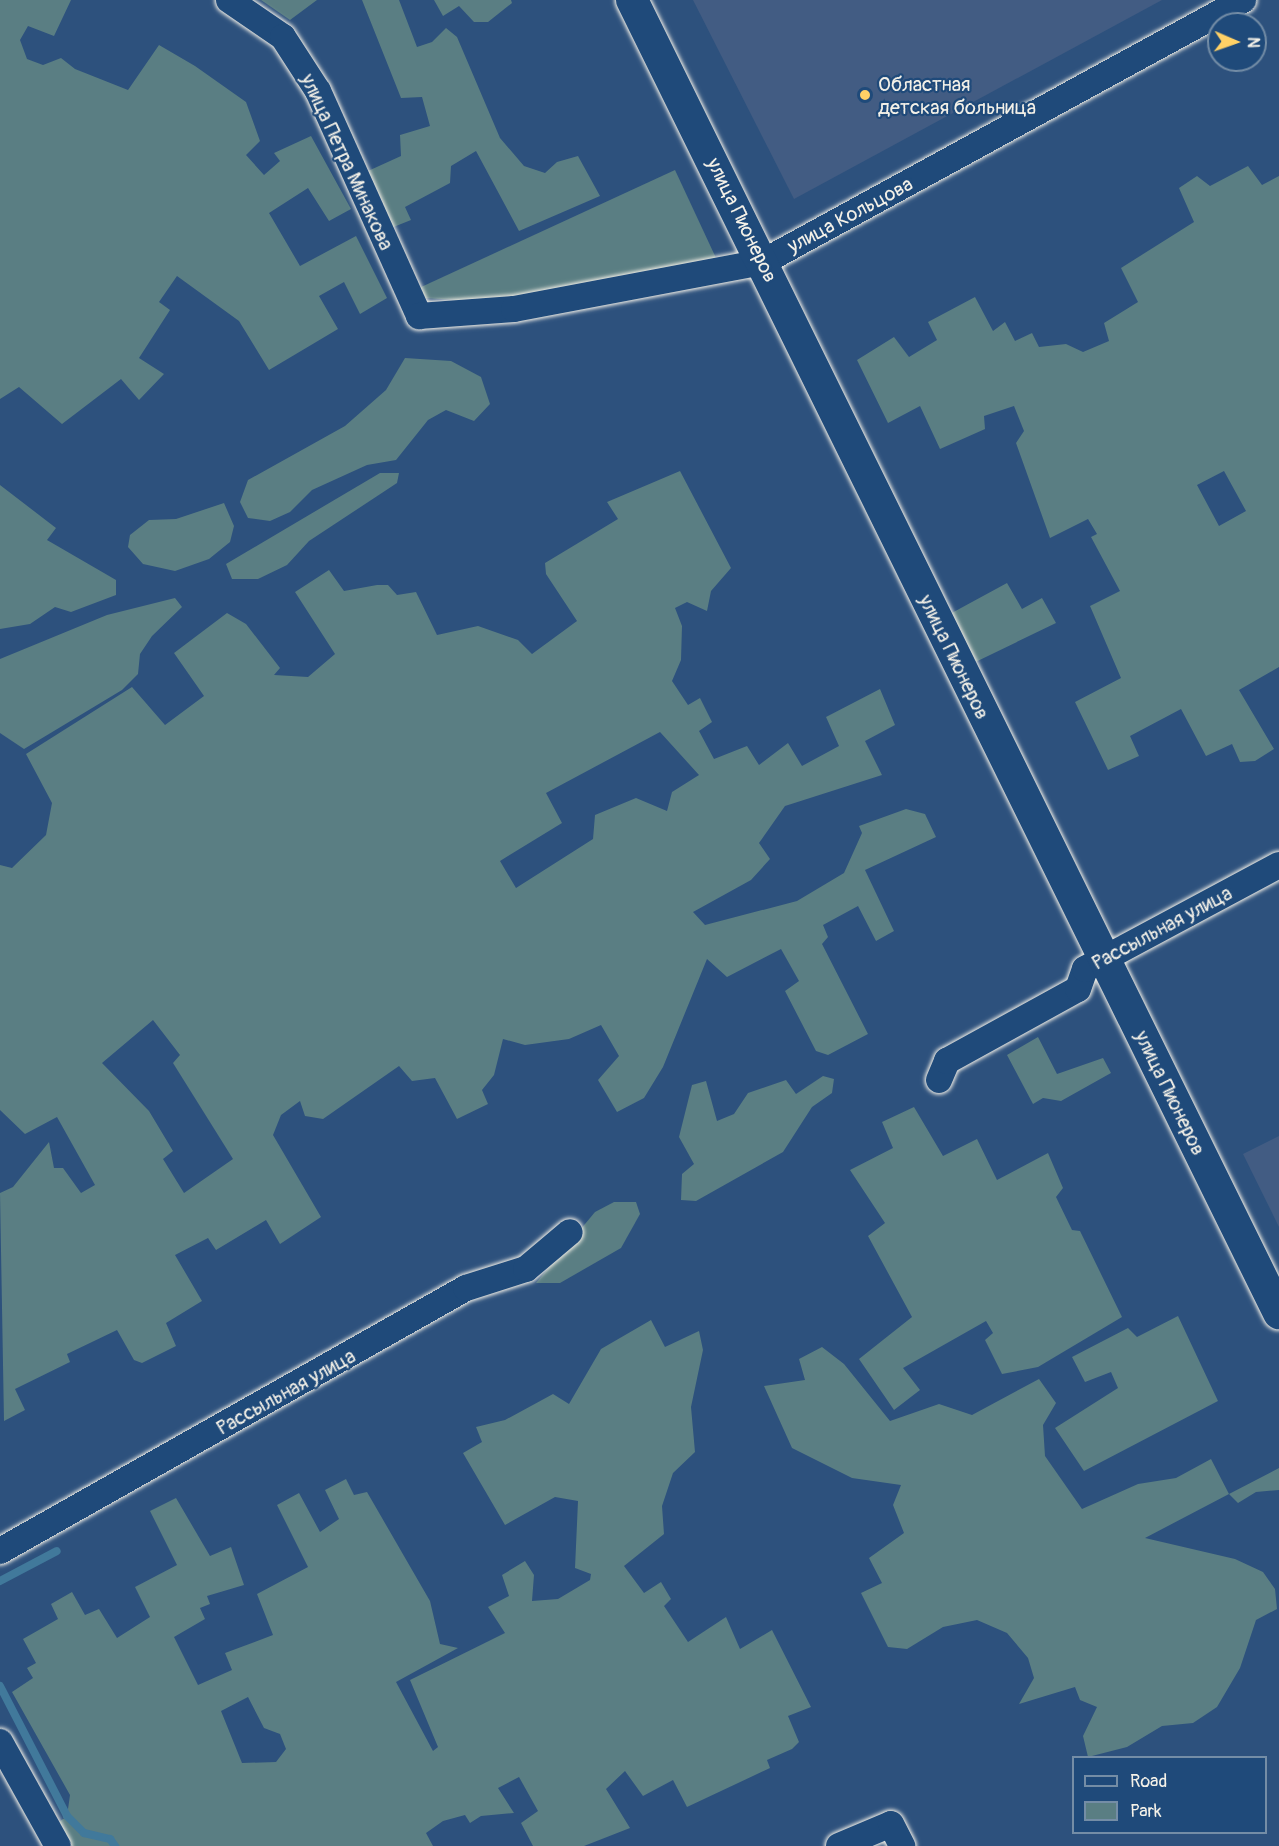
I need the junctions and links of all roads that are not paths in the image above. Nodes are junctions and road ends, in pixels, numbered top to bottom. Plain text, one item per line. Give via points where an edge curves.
1 (229, 0) edge
2 (632, 0) edge
3 (1243, 0) edge
4 (763, 262) junction
5 (419, 316) joint
6 (1279, 865) edge
7 (1105, 958) junction
8 (939, 1080) dead end
9 (570, 1232) dead end
10 (1279, 1314) edge
11 (0, 1551) edge
12 (0, 1742) edge
13 (896, 1835) edge
14 (58, 1846) edge
15 (838, 1846) edge

1 - 5 street, улица Петра Минакова via 283,37 318,91
2 - 4 street, улица Пионеров
3 - 4 street, улица Кольцова
4 - 5 street, улица Кольцова via 514,309
4 - 7 street, улица Пионеров
6 - 7 street, Рассыльная улица
7 - 8 street, Рассыльная улица via 1085,969 1078,989 947,1061
7 - 10 street, улица Пионеров
9 - 11 street, Рассыльная улица via 526,1269 466,1288
12 - 14 street
13 - 15 street

